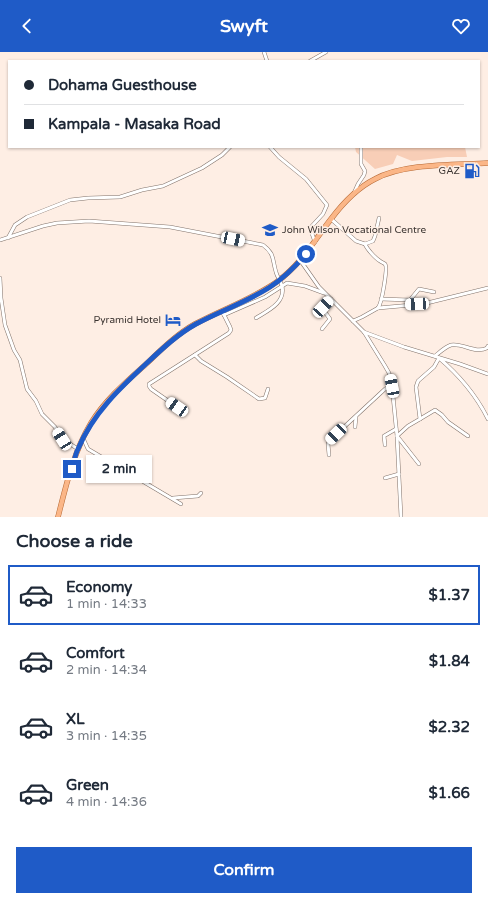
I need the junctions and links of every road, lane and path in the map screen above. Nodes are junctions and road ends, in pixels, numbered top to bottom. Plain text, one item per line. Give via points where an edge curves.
1 (326, 52) edge
2 (318, 57) junction
3 (312, 60) edge
4 (320, 60) edge
5 (229, 148) edge
6 (271, 148) edge
7 (361, 148) edge
8 (488, 163) edge
9 (354, 194) junction
10 (379, 218) dead end
11 (331, 219) junction
12 (8, 238) junction
13 (0, 240) edge
14 (315, 242) junction
15 (365, 244) junction
16 (300, 260) junction
17 (0, 278) edge
18 (280, 280) junction
19 (282, 285) junction
20 (488, 288) edge
21 (434, 292) dead end
22 (326, 294) junction
23 (331, 298) junction
24 (381, 299) junction
25 (378, 308) junction
26 (223, 313) junction
27 (256, 318) dead end
28 (353, 321) junction
29 (322, 329) dead end
30 (364, 332) junction
31 (488, 346) edge
32 (195, 355) junction
33 (435, 356) junction
34 (439, 358) junction
35 (488, 374) edge
36 (392, 386) junction
37 (268, 390) dead end
38 (177, 407) dead end
39 (356, 417) junction
40 (488, 418) edge
41 (420, 419) junction
42 (355, 427) dead end
43 (396, 429) junction
44 (397, 436) junction
45 (468, 436) dead end
46 (83, 438) junction
47 (385, 446) dead end
48 (78, 449) junction
49 (329, 455) dead end
50 (419, 464) dead end
51 (399, 474) junction
52 (385, 478) dead end
53 (201, 493) dead end
54 (172, 498) junction
55 (182, 504) dead end
56 (58, 517) edge
57 (401, 517) edge

1 - 2 street
2 - 3 street
2 - 4 street
5 - 12 street via 202,168 163,186 120,197 70,200 26,217 15,225
6 - 14 street via 306,179 327,205 323,214 310,228
7 - 9 street via 361,164 365,171
8 - 9 main road via 394,171 373,179
9 - 11 main road
10 - 15 street via 373,241
11 - 14 main road
11 - 15 street via 356,241
12 - 13 street
12 - 18 street via 43,226 71,221 170,227 263,245 273,256
14 - 16 main road
15 - 24 street via 386,267
16 - 18 main road
16 - 22 street
17 - 48 street via 5,325 20,360 27,389 42,414 55,427 62,439
18 - 19 street
18 - 26 main road
19 - 22 street via 287,283 305,286
19 - 26 street via 265,297
19 - 27 street via 281,295 275,306
20 - 25 street via 424,304
21 - 24 street via 419,289 410,300
22 - 23 street
23 - 28 street
23 - 29 street via 322,308 330,319
24 - 25 street
25 - 28 street
26 - 32 street via 230,331
26 - 46 main road via 187,329 161,349 109,399
28 - 30 street
30 - 33 street
30 - 36 street via 385,366
31 - 33 street via 480,350 451,346
32 - 37 street via 259,399 265,398
32 - 38 street via 149,384 151,389
33 - 34 street
34 - 35 street
34 - 40 street via 472,390
34 - 41 street via 434,367 418,381 416,387
36 - 39 street
36 - 43 street
39 - 42 street
39 - 49 street via 330,440
41 - 44 street
41 - 45 street via 434,410
43 - 44 street
43 - 47 street via 384,436
44 - 50 street
44 - 51 street
46 - 48 main road
46 - 54 street via 88,449
48 - 56 main road
51 - 52 street
51 - 57 street
53 - 54 street via 198,496
54 - 55 street

